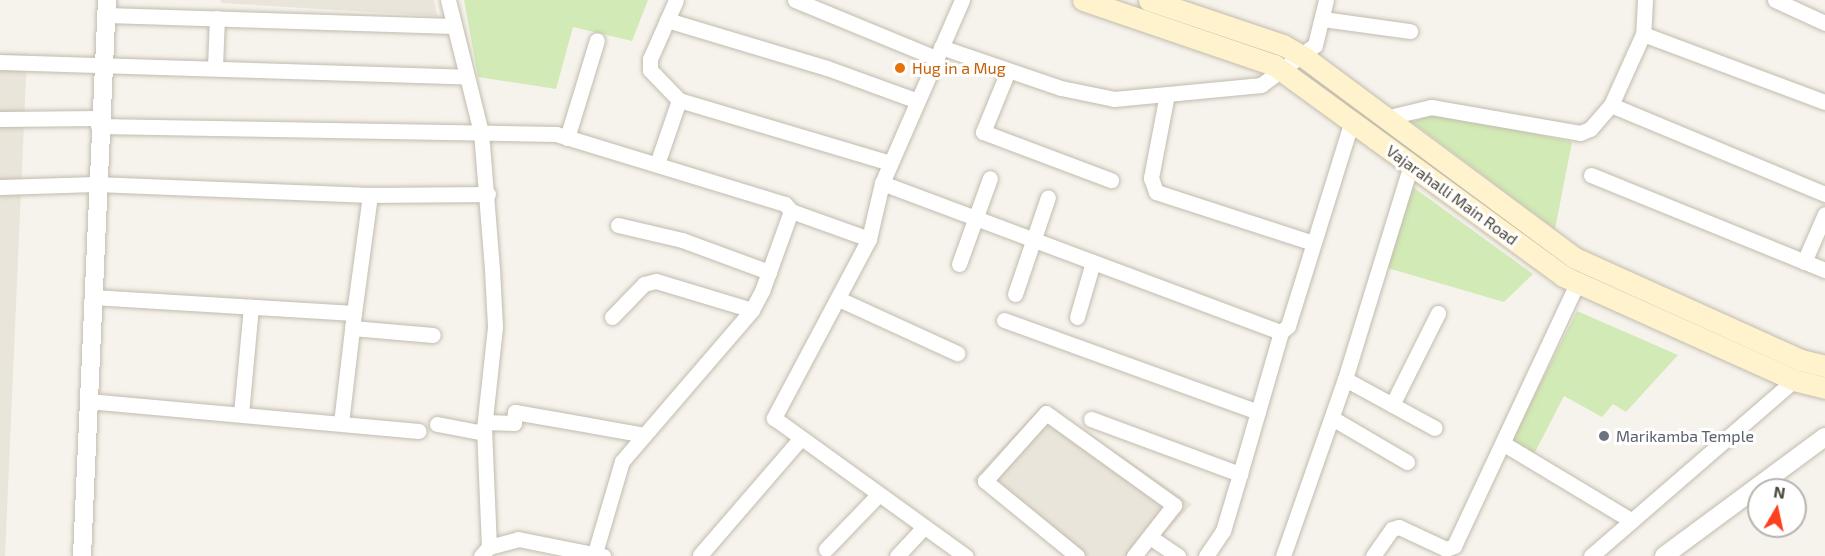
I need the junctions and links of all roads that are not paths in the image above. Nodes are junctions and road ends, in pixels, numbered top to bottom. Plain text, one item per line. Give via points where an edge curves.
1 (448, 0) edge
2 (676, 0) edge
3 (795, 0) edge
4 (962, 0) edge
5 (1083, 0) edge
6 (1149, 0) edge
7 (1326, 0) edge
8 (1645, 0) edge
9 (1775, 0) edge
10 (106, 8) edge
11 (217, 18) junction
12 (1323, 19) junction
13 (667, 20) junction
14 (1825, 23) edge
15 (454, 26) junction
16 (1410, 31) dead end
17 (1642, 34) junction
18 (597, 40) dead end
19 (939, 52) junction
20 (1304, 57) junction
21 (0, 62) edge
22 (102, 62) junction
23 (215, 67) junction
24 (1284, 70) junction
25 (1008, 71) junction
26 (466, 77) junction
27 (1167, 94) junction
28 (1822, 96) edge
29 (679, 100) junction
30 (915, 100) junction
31 (1611, 105) junction
32 (1385, 118) junction
33 (0, 119) edge
34 (1352, 120) junction
35 (99, 122) junction
36 (481, 132) junction
37 (567, 138) junction
38 (657, 164) junction
39 (890, 164) junction
40 (1411, 164) junction
41 (1591, 175) dead end
42 (990, 178) dead end
43 (1111, 180) dead end
44 (882, 183) junction
45 (96, 184) junction
46 (0, 187) edge
47 (488, 194) junction
48 (1825, 194) edge
49 (370, 195) junction
50 (1048, 197) dead end
51 (791, 211) junction
52 (1825, 214) edge
53 (977, 218) junction
54 (618, 225) dead end
55 (869, 239) junction
56 (1033, 239) junction
57 (1313, 243) junction
58 (1094, 262) junction
59 (1804, 262) junction
60 (959, 264) dead end
61 (1825, 270) edge
62 (769, 272) junction
63 (1577, 283) junction
64 (1015, 294) dead end
65 (92, 297) junction
66 (841, 300) junction
67 (251, 307) junction
68 (752, 310) junction
69 (1438, 313) dead end
70 (612, 317) dead end
71 (1077, 317) dead end
72 (353, 320) junction
73 (1004, 320) dead end
74 (1281, 332) junction
75 (433, 335) dead end
76 (957, 353) dead end
77 (1824, 365) edge
78 (1345, 379) junction
79 (1794, 380) junction
80 (1825, 388) edge
81 (88, 401) junction
82 (1392, 405) junction
83 (1258, 412) junction
84 (241, 414) junction
85 (1332, 418) junction
86 (1090, 419) dead end
87 (341, 423) junction
88 (437, 424) dead end
89 (484, 428) junction
90 (1435, 428) dead end
91 (419, 431) dead end
92 (640, 434) junction
93 (1825, 437) edge
94 (800, 439) junction
95 (1504, 444) junction
96 (1407, 462) dead end
97 (1240, 474) junction
98 (878, 495) junction
99 (1632, 521) junction
100 (924, 527) junction
101 (1150, 537) junction
102 (826, 549) dead end
103 (485, 552) edge
104 (1453, 553) edge
105 (599, 555) edge
106 (700, 555) edge
107 (82, 556) edge
108 (897, 556) edge
109 (965, 556) edge
110 (1077, 556) edge
111 (1134, 556) edge
112 (1178, 556) edge
113 (1206, 556) edge
114 (1283, 556) edge
115 (1373, 556) edge
116 (1591, 556) edge
117 (1664, 556) edge

1 - 15 street
2 - 13 street
3 - 19 street
4 - 19 street
5 - 24 main road, Vajarahalli Main Road
6 - 20 main road, Vajarahalli Main Road via 1283,45
7 - 12 street
8 - 17 street
9 - 14 street
10 - 11 street
10 - 22 street
11 - 15 street
11 - 23 street
12 - 16 street
12 - 20 street via 1315,45
13 - 29 street via 650,70
13 - 30 street via 827,68
15 - 26 street
17 - 28 street
17 - 31 street
18 - 37 street
19 - 25 street
19 - 30 street
20 - 24 street
20 - 32 main road, Vajarahalli Main Road
21 - 22 street
22 - 23 street
22 - 35 street
23 - 26 street
24 - 27 street via 1262,85
24 - 34 main road, Vajarahalli Main Road
25 - 27 street via 1095,96
25 - 43 street via 983,132
26 - 36 street
27 - 57 street via 1151,178 1156,192
29 - 38 street
29 - 39 street
30 - 39 street
31 - 32 street via 1590,129 1569,134 1431,107
31 - 48 street
32 - 77 main road, Vajarahalli Main Road via 1575,258
33 - 35 street
34 - 40 main road, Vajarahalli Main Road
34 - 57 street
35 - 36 street
35 - 45 street
36 - 37 street
36 - 47 street
37 - 38 street
38 - 51 street via 785,204
39 - 44 street
40 - 63 main road, Vajarahalli Main Road
40 - 78 street
41 - 59 street
42 - 53 street
44 - 53 street
44 - 55 street
45 - 46 street
45 - 49 street
45 - 65 street
47 - 49 street
47 - 89 street via 495,327
49 - 72 street
50 - 56 street
51 - 55 street
51 - 62 street
52 - 59 street
53 - 56 street
53 - 60 street
54 - 62 street via 682,240
55 - 66 street
56 - 58 street
56 - 64 street
57 - 74 street via 1288,326
58 - 71 street
58 - 74 street
59 - 61 street
62 - 68 street
63 - 79 main road, Vajarahalli Main Road
63 - 95 street
65 - 67 street
65 - 81 street
66 - 76 street
66 - 94 street via 775,411 774,418
67 - 72 street
67 - 84 street
68 - 70 street via 656,281 644,284
68 - 92 street via 672,405
69 - 82 street
72 - 75 street
72 - 87 street
73 - 83 street
74 - 83 street
78 - 82 street
78 - 85 street
79 - 80 main road, Vajarahalli Main Road
79 - 99 street
81 - 84 street
81 - 107 street
82 - 90 street
83 - 97 street
84 - 87 street
85 - 96 street
85 - 114 street
86 - 97 street
87 - 91 street
88 - 89 street
89 - 92 street via 514,423 515,412
89 - 103 street
92 - 105 street via 622,461
93 - 117 street
94 - 98 street
94 - 106 street
95 - 99 street
95 - 104 street
97 - 113 street via 1223,531
98 - 100 street
98 - 102 street
99 - 116 street
100 - 108 street
100 - 109 street
101 - 110 street via 1175,508 1173,502 1046,413 985,481
101 - 111 street
101 - 112 street
103 - 105 street via 518,539
104 - 115 street via 1399,527 1392,529

